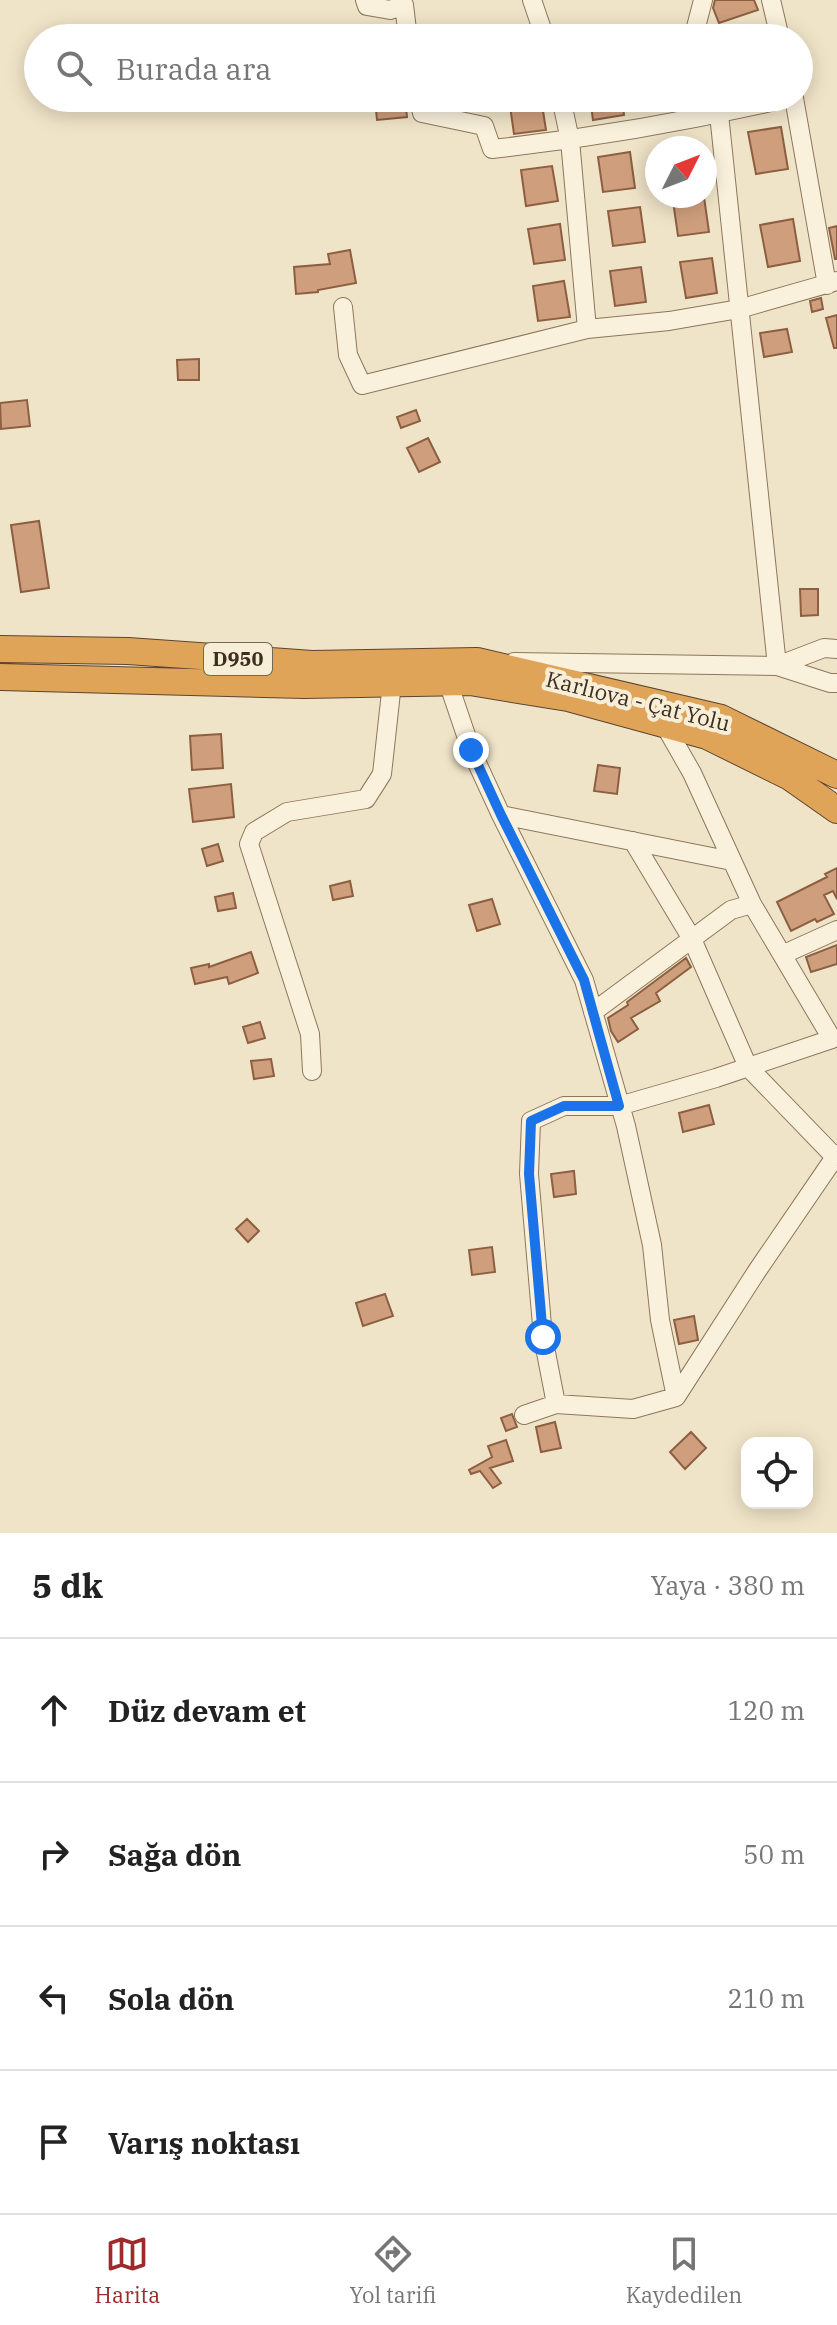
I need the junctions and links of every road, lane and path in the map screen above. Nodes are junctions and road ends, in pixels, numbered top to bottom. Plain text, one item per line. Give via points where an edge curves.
1 (365, 0) edge
2 (532, 0) edge
3 (703, 0) edge
4 (771, 0) edge
5 (410, 3) edge
6 (409, 24) edge
7 (540, 24) edge
8 (697, 24) edge
9 (777, 24) edge
10 (422, 112) edge
11 (564, 112) edge
12 (691, 112) edge
13 (718, 112) edge
14 (794, 112) edge
15 (570, 140) junction
16 (832, 283) edge
17 (343, 307) dead end
18 (739, 309) junction
19 (587, 329) junction
20 (0, 649) edge
21 (837, 649) edge
22 (777, 666) junction
23 (465, 675) junction
24 (0, 677) edge
25 (392, 683) junction
26 (837, 683) edge
27 (664, 724) junction
28 (837, 775) edge
29 (837, 810) edge
30 (501, 815) junction
31 (633, 841) junction
32 (732, 861) junction
33 (752, 904) junction
34 (837, 930) edge
35 (692, 939) junction
36 (784, 954) junction
37 (593, 1012) junction
38 (835, 1044) edge
39 (748, 1067) junction
40 (312, 1071) dead end
41 (619, 1106) junction
42 (836, 1155) edge
43 (676, 1397) junction
44 (556, 1404) junction
45 (524, 1415) dead end

1 - 5 street via 367,6 390,10
2 - 7 street
3 - 8 street
4 - 9 street
5 - 6 street
10 - 15 street via 484,126 492,149
11 - 15 street
12 - 15 street
13 - 18 street
14 - 16 street
15 - 19 street
16 - 18 street
17 - 19 street via 348,355 362,385
18 - 19 street
18 - 22 street
20 - 23 highway, D950 via 128,651
21 - 22 street via 824,648
22 - 23 street
22 - 26 street
23 - 25 highway, D950
23 - 27 highway, Karlıova - Çat Yolu / D950
23 - 28 highway, Karlıova - Çat Yolu / D950 via 721,718
23 - 30 street via 471,750
24 - 25 highway, D950
25 - 40 street via 382,774 366,799 287,812 254,832 249,844 310,1034
27 - 29 highway, Karlıova - Çat Yolu / D950 via 707,736 790,777
27 - 32 street
30 - 31 street
30 - 37 street via 584,980
31 - 32 street
31 - 35 street
32 - 33 street
33 - 35 street via 731,910
33 - 36 street
34 - 36 street
35 - 37 street
35 - 39 street
36 - 38 street
37 - 41 street
38 - 39 street
39 - 41 street
39 - 42 street
41 - 43 street via 652,1245
41 - 44 street via 564,1106 531,1121 529,1174 543,1337
42 - 43 street
43 - 44 street via 633,1409
44 - 45 street

